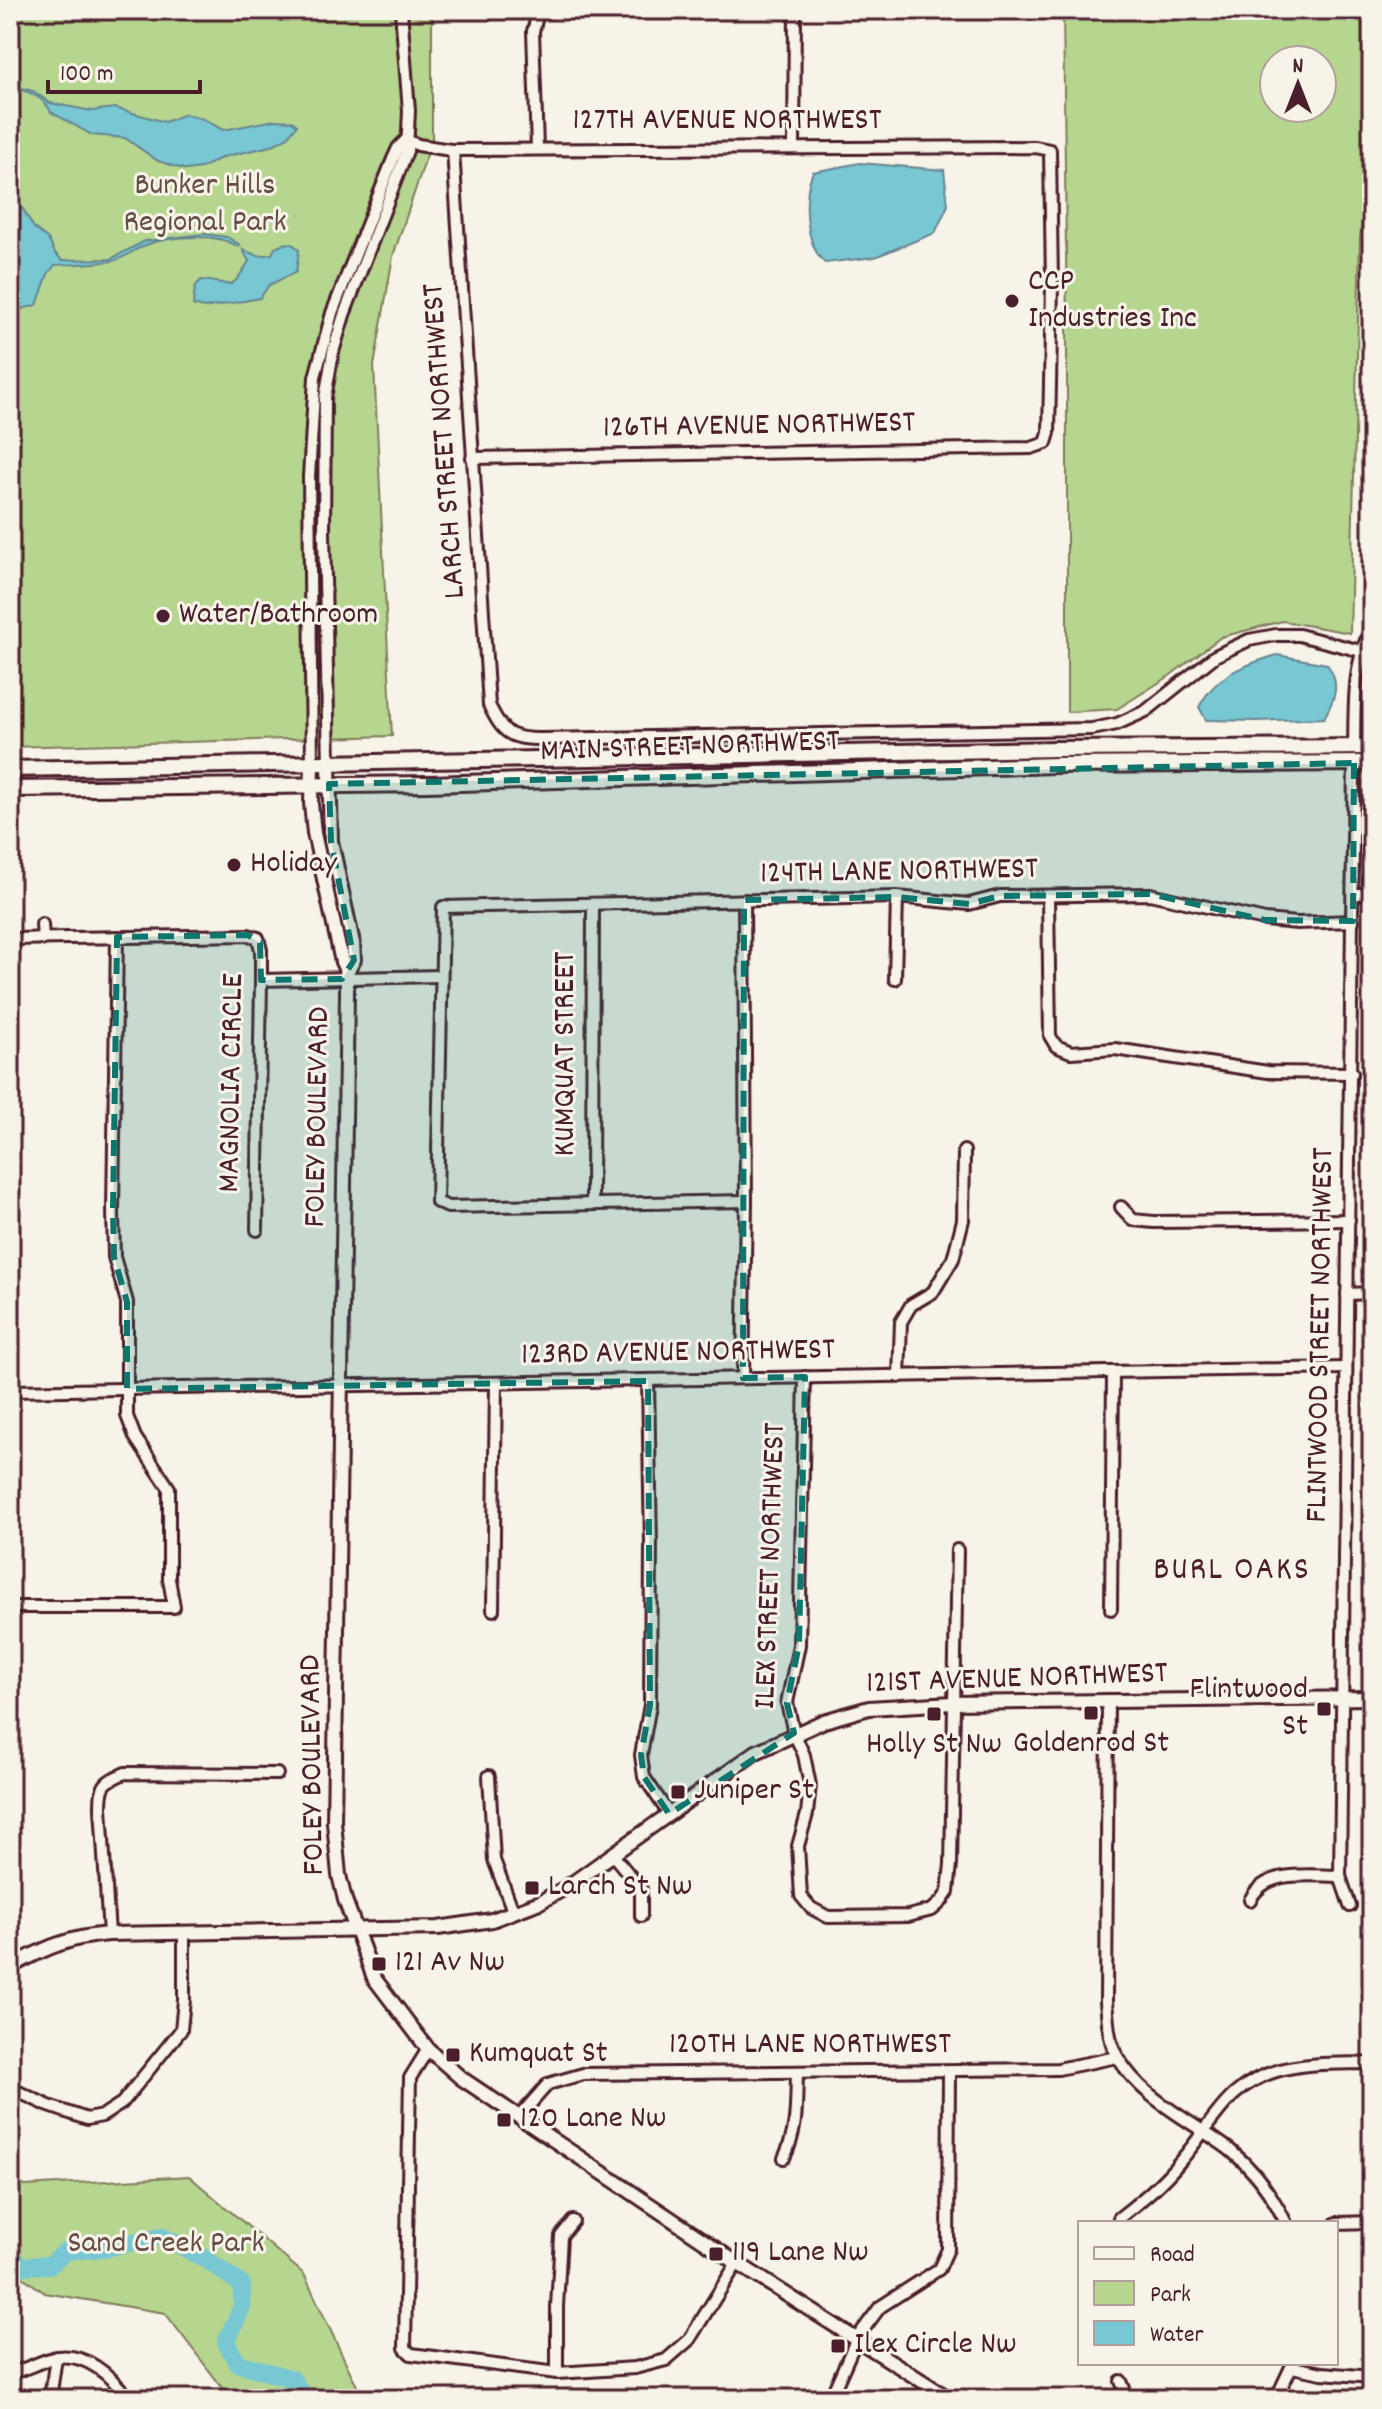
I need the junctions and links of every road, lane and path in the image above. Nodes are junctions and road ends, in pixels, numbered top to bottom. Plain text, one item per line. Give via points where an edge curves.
1 (401, 10) edge
2 (539, 10) edge
3 (795, 10) edge
4 (406, 140) junction
5 (537, 148) junction
6 (794, 148) junction
7 (453, 150) junction
8 (1046, 443) joint
9 (472, 458) junction
10 (1372, 626) edge
11 (1361, 651) junction
12 (1372, 747) edge
13 (1354, 755) junction
14 (1372, 763) edge
15 (312, 764) junction
16 (329, 764) junction
17 (10, 769) edge
18 (311, 784) junction
19 (329, 784) junction
20 (10, 789) edge
21 (1353, 894) junction
22 (1372, 894) edge
23 (897, 897) junction
24 (1048, 897) junction
25 (744, 900) junction
26 (593, 904) junction
27 (1353, 921) junction
28 (42, 924) dead end
29 (117, 937) junction
30 (10, 939) edge
31 (43, 939) junction
32 (347, 975) junction
33 (440, 976) junction
34 (895, 979) dead end
35 (261, 980) junction
36 (1352, 1073) junction
37 (964, 1151) dead end
38 (746, 1201) junction
39 (592, 1204) junction
40 (1121, 1207) dead end
41 (1349, 1220) junction
42 (257, 1230) dead end
43 (1372, 1293) edge
44 (1347, 1294) junction
45 (1346, 1368) junction
46 (1113, 1373) junction
47 (805, 1377) junction
48 (899, 1377) junction
49 (743, 1378) junction
50 (648, 1381) junction
51 (496, 1383) junction
52 (341, 1384) junction
53 (127, 1389) junction
54 (10, 1391) edge
55 (957, 1550) dead end
56 (10, 1607) edge
57 (1111, 1609) dead end
58 (493, 1610) dead end
59 (1343, 1698) junction
60 (1372, 1698) edge
61 (1108, 1700) junction
62 (953, 1703) junction
63 (794, 1733) junction
64 (277, 1774) dead end
65 (489, 1776) dead end
66 (669, 1814) junction
67 (613, 1855) junction
68 (1340, 1876) junction
69 (1250, 1900) dead end
70 (1350, 1906) dead end
71 (513, 1911) junction
72 (641, 1916) dead end
73 (356, 1930) junction
74 (184, 1933) junction
75 (109, 1934) junction
76 (10, 1967) edge
77 (428, 2049) junction
78 (1117, 2057) junction
79 (1372, 2063) edge
80 (949, 2071) junction
81 (797, 2072) junction
82 (10, 2088) edge
83 (519, 2117) junction
84 (1202, 2131) junction
85 (784, 2158) dead end
86 (1119, 2218) dead end
87 (573, 2221) dead end
88 (1285, 2221) edge
89 (1372, 2222) edge
90 (1338, 2223) edge
91 (737, 2263) junction
92 (857, 2338) junction
93 (56, 2357) junction
94 (1292, 2365) edge
95 (10, 2373) edge
96 (557, 2373) junction
97 (1372, 2377) edge
98 (1121, 2381) dead end
99 (50, 2399) edge
100 (129, 2399) edge
101 (830, 2399) edge
102 (950, 2399) edge
103 (1128, 2399) edge
104 (1276, 2399) edge

1 - 4 street via 409,111
2 - 5 street via 533,31
3 - 6 street
4 - 7 street, 127TH AVENUE NORTHWEST
4 - 15 street via 398,148 338,298 315,377 309,477
4 - 16 street via 405,160 344,315 326,382
5 - 6 street, 127TH AVENUE NORTHWEST
5 - 7 street, 127TH AVENUE NORTHWEST
6 - 8 street, 127TH AVENUE NORTHWEST via 1050,150
7 - 9 street, LARCH STREET NORTHWEST
8 - 9 street, 126TH AVENUE NORTHWEST via 1031,448
9 - 11 street, LARCH STREET NORTHWEST via 489,705 499,726 513,737 1092,729 1146,711 1215,656 1249,640 1299,635
10 - 11 street, FLINTWOOD STREET NORTHWEST
11 - 13 street, FLINTWOOD STREET NORTHWEST via 1355,680
12 - 13 main road, MAIN STREET NORTHWEST
13 - 14 main road, MAIN STREET NORTHWEST
13 - 16 main road, MAIN STREET NORTHWEST via 1056,749
13 - 19 main road, MAIN STREET NORTHWEST
13 - 21 street, FLINTWOOD STREET NORTHWEST
15 - 16 main road, MAIN STREET NORTHWEST
15 - 17 main road, MAIN STREET NORTHWEST
15 - 18 street, FOLEY BOULEVARD
16 - 19 street, FOLEY BOULEVARD
18 - 19 main road, MAIN STREET NORTHWEST
18 - 20 main road, MAIN STREET NORTHWEST
18 - 32 street, FOLEY BOULEVARD via 319,862
19 - 32 street, FOLEY BOULEVARD via 331,841 353,943 354,960
21 - 22 street
21 - 27 street, FLINTWOOD STREET NORTHWEST
23 - 24 street, 124TH LANE NORTHWEST via 969,904 1000,896
23 - 25 street, 124TH LANE NORTHWEST
23 - 34 street
24 - 27 street, 124TH LANE NORTHWEST via 1150,894 1265,920
24 - 36 street via 1050,1036 1056,1046 1071,1052 1146,1052 1268,1072
25 - 26 street, 124TH LANE NORTHWEST
25 - 38 street, ILEX STREET NORTHWEST
26 - 33 street, 124TH LANE NORTHWEST via 443,907
26 - 39 street, KUMQUAT STREET
27 - 36 street, FLINTWOOD STREET NORTHWEST
28 - 31 street
29 - 31 street
29 - 35 street, MAGNOLIA CIRCLE via 248,935 258,938
29 - 53 street via 114,1257 127,1302
30 - 31 street
32 - 33 street
32 - 35 street
32 - 52 street, FOLEY BOULEVARD
33 - 39 street via 437,1202 448,1207
35 - 42 street, MAGNOLIA CIRCLE
36 - 41 street, FLINTWOOD STREET NORTHWEST
37 - 48 street via 963,1220 953,1259 933,1292 911,1305 901,1322
38 - 39 street
38 - 49 street, ILEX STREET NORTHWEST
40 - 41 street via 1133,1220 1154,1222
41 - 44 street, FLINTWOOD STREET NORTHWEST
43 - 44 street
44 - 45 street, FLINTWOOD STREET NORTHWEST
45 - 46 street, 123RD AVENUE NORTHWEST
45 - 59 street, FLINTWOOD STREET NORTHWEST
46 - 48 street, 123RD AVENUE NORTHWEST
46 - 57 street
47 - 48 street, 123RD AVENUE NORTHWEST
47 - 49 street, 123RD AVENUE NORTHWEST
47 - 63 street, ILEX STREET NORTHWEST via 799,1645 787,1703
49 - 50 street, 123RD AVENUE NORTHWEST
50 - 51 street, 123RD AVENUE NORTHWEST
50 - 66 street via 650,1705 641,1755 644,1777
51 - 52 street, 123RD AVENUE NORTHWEST
51 - 58 street
52 - 53 street, 123RD AVENUE NORTHWEST
52 - 73 street, FOLEY BOULEVARD via 334,1822 339,1875
53 - 54 street, 123RD AVENUE NORTHWEST
53 - 56 street via 127,1416 135,1437 169,1488 174,1607
55 - 62 street
59 - 60 street, 121ST AVENUE NORTHWEST
59 - 61 street, 121ST AVENUE NORTHWEST
59 - 68 street, FLINTWOOD STREET NORTHWEST
61 - 62 street, 121ST AVENUE NORTHWEST
61 - 78 street via 1106,2002
62 - 63 street, 121ST AVENUE NORTHWEST via 869,1708
62 - 63 street, ILEX STREET NORTHWEST via 948,1892 932,1910 908,1916 828,1917 801,1896 798,1846 810,1785
63 - 66 street, 121ST AVENUE NORTHWEST via 756,1752
64 - 75 street via 125,1773 105,1783 101,1808
65 - 71 street via 494,1860
66 - 67 street, 121ST AVENUE NORTHWEST
67 - 71 street, 121ST AVENUE NORTHWEST via 540,1902
67 - 72 street via 641,1889
68 - 69 street via 1274,1879 1261,1884
68 - 70 street, FLINTWOOD STREET NORTHWEST
71 - 73 street, 121ST AVENUE NORTHWEST via 492,1920 438,1928
73 - 74 street, 121ST AVENUE NORTHWEST
73 - 77 street, FOLEY BOULEVARD via 374,1978
74 - 75 street, 121ST AVENUE NORTHWEST
74 - 82 street via 181,2030 122,2103 87,2119
75 - 76 street, 121ST AVENUE NORTHWEST via 52,1944
77 - 83 street, FOLEY BOULEVARD
77 - 96 street via 410,2078 405,2348 416,2356
78 - 80 street, 120TH LANE NORTHWEST via 1058,2069
78 - 84 street via 1151,2097
79 - 84 street via 1316,2064 1254,2080 1229,2096
80 - 81 street, 120TH LANE NORTHWEST
80 - 92 street via 948,2249 939,2269 880,2307
81 - 83 street, 120TH LANE NORTHWEST via 572,2075 548,2084
81 - 85 street via 794,2139
83 - 91 street, FOLEY BOULEVARD
84 - 86 street via 1164,2179
84 - 88 street via 1249,2168
87 - 96 street via 561,2236
89 - 90 street
91 - 92 street, FOLEY BOULEVARD
91 - 96 street via 689,2340 666,2360 635,2368
92 - 101 street
92 - 102 street, FOLEY BOULEVARD
93 - 95 street
93 - 99 street
93 - 100 street via 93,2365
94 - 97 street
94 - 104 street
98 - 103 street

